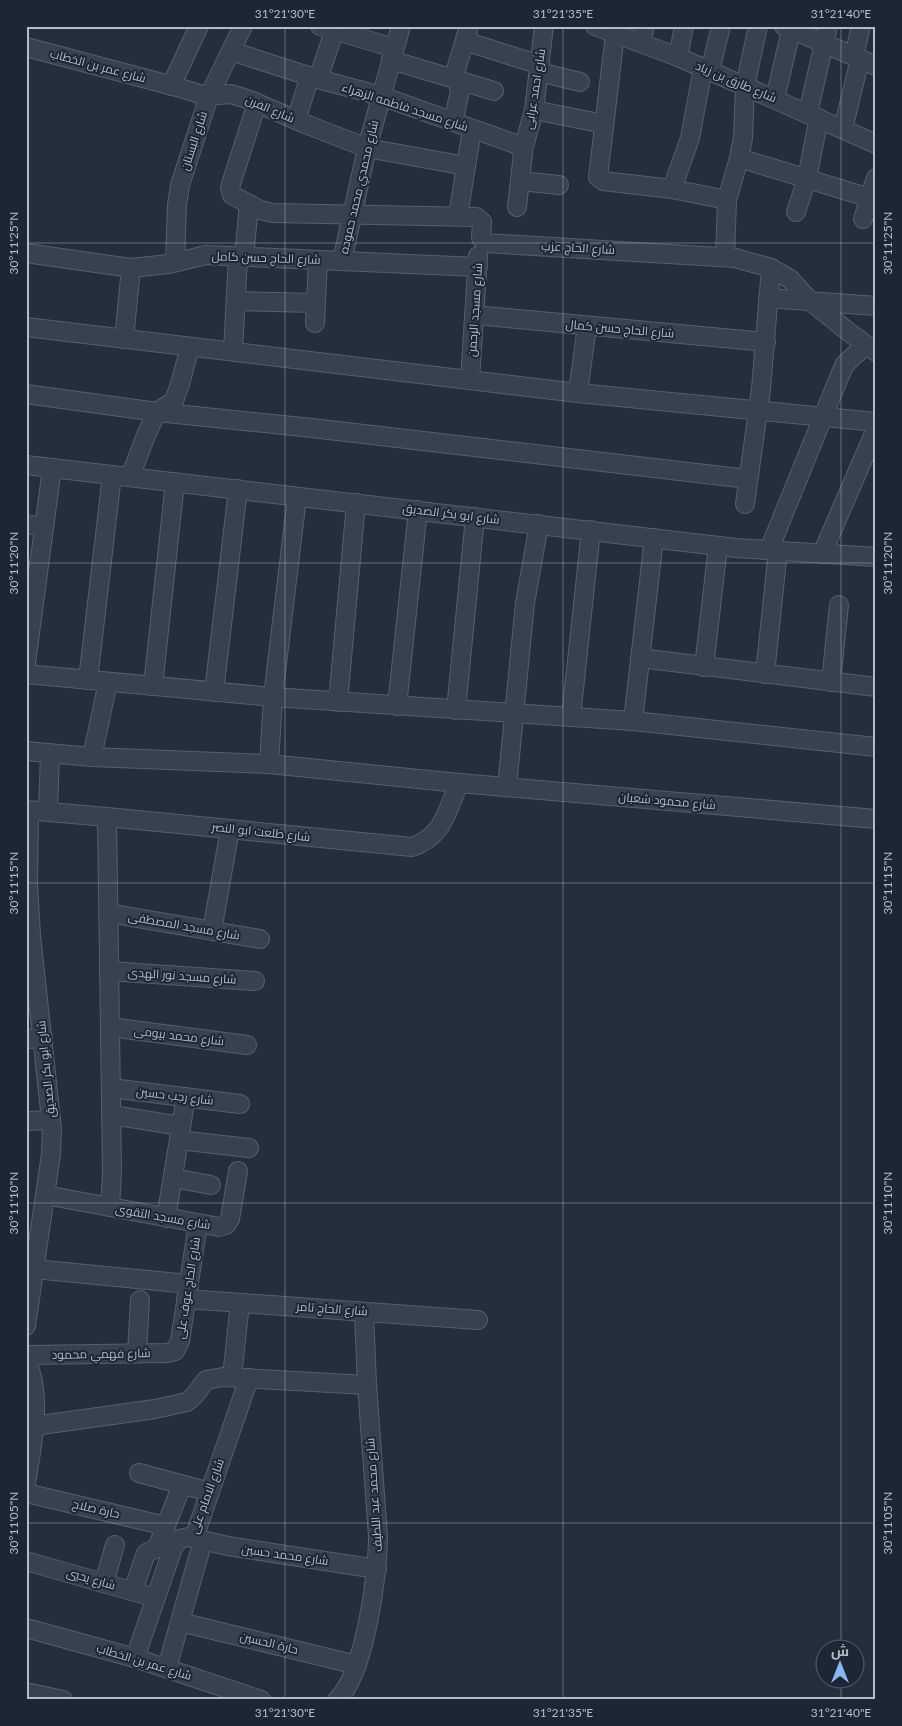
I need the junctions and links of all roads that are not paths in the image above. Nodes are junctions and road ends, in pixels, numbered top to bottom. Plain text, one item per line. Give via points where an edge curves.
1 (199, 26) edge
2 (243, 26) edge
3 (401, 26) edge
4 (544, 26) edge
5 (595, 26) edge
6 (684, 26) edge
7 (721, 26) edge
8 (758, 26) edge
9 (861, 26) edge
10 (789, 27) edge
11 (331, 28) edge
12 (466, 30) edge
13 (616, 30) edge
14 (643, 35) edge
15 (827, 35) edge
16 (26, 47) edge
17 (231, 51) junction
18 (393, 54) junction
19 (678, 57) junction
20 (863, 60) edge
21 (539, 68) junction
22 (706, 69) junction
23 (314, 77) junction
24 (456, 79) junction
25 (580, 82) dead end
26 (171, 86) junction
27 (745, 86) junction
28 (494, 91) dead end
29 (209, 96) junction
30 (381, 96) junction
31 (775, 99) junction
32 (257, 103) junction
33 (534, 110) junction
34 (813, 115) junction
35 (296, 120) junction
36 (453, 122) junction
37 (604, 124) junction
38 (472, 129) junction
39 (843, 129) junction
40 (876, 144) edge
41 (367, 148) junction
42 (523, 150) junction
43 (739, 158) junction
44 (466, 166) junction
45 (807, 178) junction
46 (876, 178) edge
47 (520, 182) junction
48 (559, 185) dead end
49 (672, 189) junction
50 (870, 198) junction
51 (726, 200) junction
52 (249, 204) junction
53 (517, 207) dead end
54 (796, 212) dead end
55 (353, 215) junction
56 (458, 216) junction
57 (863, 220) dead end
58 (482, 241) junction
59 (26, 253) edge
60 (241, 257) junction
61 (725, 257) junction
62 (318, 260) junction
63 (342, 261) junction
64 (174, 262) junction
65 (478, 267) junction
66 (131, 268) junction
67 (771, 268) junction
68 (768, 298) junction
69 (236, 301) junction
70 (810, 301) junction
71 (315, 303) junction
72 (876, 306) edge
73 (474, 315) junction
74 (314, 323) dead end
75 (587, 326) junction
76 (26, 327) edge
77 (124, 339) junction
78 (766, 342) junction
79 (190, 346) junction
80 (871, 348) edge
81 (233, 351) junction
82 (470, 380) junction
83 (578, 393) junction
84 (26, 394) edge
85 (758, 410) junction
86 (157, 412) junction
87 (823, 416) junction
88 (876, 422) edge
89 (876, 429) edge
90 (26, 465) edge
91 (52, 468) junction
92 (112, 475) junction
93 (130, 477) junction
94 (748, 479) junction
95 (175, 482) junction
96 (238, 490) junction
97 (298, 497) junction
98 (356, 503) junction
99 (745, 504) dead end
100 (418, 510) junction
101 (475, 517) junction
102 (26, 524) edge
103 (539, 524) junction
104 (44, 527) junction
105 (591, 530) junction
106 (654, 538) junction
107 (718, 546) junction
108 (773, 550) junction
109 (822, 554) junction
110 (875, 556) edge
111 (839, 605) dead end
112 (640, 658) junction
113 (26, 663) edge
114 (704, 667) junction
115 (26, 674) edge
116 (765, 674) junction
117 (88, 680) junction
118 (108, 682) junction
119 (831, 682) junction
120 (153, 686) junction
121 (876, 687) edge
122 (214, 692) junction
123 (273, 698) junction
124 (338, 702) junction
125 (397, 706) junction
126 (456, 710) junction
127 (514, 714) junction
128 (571, 717) junction
129 (633, 721) junction
130 (876, 747) edge
131 (26, 751) edge
132 (50, 754) junction
133 (92, 757) junction
134 (269, 764) junction
135 (458, 783) junction
136 (507, 787) junction
137 (28, 811) edge
138 (48, 812) junction
139 (107, 817) junction
140 (876, 818) edge
141 (230, 829) junction
142 (108, 913) junction
143 (212, 931) junction
144 (28, 935) edge
145 (260, 939) dead end
146 (109, 971) junction
147 (255, 982) dead end
148 (32, 988) edge
149 (110, 1027) junction
150 (34, 1038) edge
151 (247, 1045) dead end
152 (111, 1088) junction
153 (186, 1097) junction
154 (240, 1104) dead end
155 (112, 1116) junction
156 (51, 1120) junction
157 (26, 1121) edge
158 (180, 1133) junction
159 (249, 1148) dead end
160 (238, 1171) dead end
161 (173, 1178) junction
162 (210, 1185) dead end
163 (45, 1195) junction
164 (110, 1208) junction
165 (166, 1218) junction
166 (198, 1224) junction
167 (34, 1268) junction
168 (187, 1292) junction
169 (140, 1300) dead end
170 (240, 1303) junction
171 (364, 1312) junction
172 (478, 1320) dead end
173 (26, 1326) edge
174 (174, 1351) joint
175 (137, 1353) junction
176 (26, 1355) edge
177 (26, 1361) edge
178 (240, 1378) junction
179 (367, 1385) junction
180 (34, 1426) junction
181 (139, 1473) dead end
182 (26, 1482) edge
183 (182, 1485) junction
184 (210, 1492) junction
185 (26, 1493) edge
186 (166, 1526) junction
187 (198, 1539) junction
188 (115, 1545) dead end
189 (26, 1561) edge
190 (377, 1568) junction
191 (104, 1583) junction
192 (133, 1591) junction
193 (156, 1598) junction
194 (180, 1622) junction
195 (26, 1628) edge
196 (135, 1658) junction
197 (357, 1665) junction
198 (167, 1668) junction
199 (26, 1692) edge
200 (63, 1700) edge
201 (261, 1700) edge
202 (337, 1700) edge

1 - 26 street
2 - 17 street, شارع البستان
3 - 18 street, شارع محمدي محمد حموده
4 - 21 street, شارع احمد عرابى
5 - 13 street, شارع طارق بن زياد
6 - 19 street
7 - 22 street
8 - 27 street
9 - 20 street
10 - 15 street
10 - 31 street
11 - 18 street
11 - 23 street
12 - 21 street
12 - 24 street
13 - 14 street, شارع طارق بن زياد
13 - 37 street
14 - 19 street, شارع طارق بن زياد
15 - 20 street
15 - 34 street
16 - 26 street, شارع عمر بن الخطاب
17 - 23 street, شارع مسجد فاطمه الزهراء
17 - 29 street, شارع البستان
18 - 24 street
18 - 30 street, شارع محمدي محمد حموده
19 - 22 street, شارع طارق بن زياد
20 - 39 street
21 - 25 street
21 - 33 street, شارع احمد عرابى
22 - 27 street, شارع طارق بن زياد
22 - 49 street via 690,138
23 - 30 street, شارع مسجد فاطمه الزهراء
23 - 35 street
24 - 28 street
24 - 36 street via 460,91
26 - 29 street, شارع الفرن
27 - 31 street, شارع طارق بن زياد
27 - 43 street
29 - 32 street, شارع الفرن via 231,94
29 - 64 street, شارع البستان via 180,185
30 - 36 street, شارع مسجد فاطمه الزهراء
30 - 41 street, شارع محمدي محمد حموده
31 - 34 street, شارع طارق بن زياد
32 - 35 street, شارع الفرن
32 - 52 street via 230,187 232,195
33 - 37 street
33 - 42 street, شارع احمد عرابى
34 - 39 street, شارع طارق بن زياد
34 - 45 street
35 - 41 street, شارع الفرن
36 - 38 street, شارع مسجد فاطمه الزهراء
37 - 49 street via 597,174 603,182
38 - 42 street, شارع مسجد فاطمه الزهراء
38 - 44 street
39 - 40 street, شارع طارق بن زياد
41 - 44 street, شارع الفرن
41 - 55 street, شارع محمدي محمد حموده
42 - 47 street
43 - 45 street
43 - 51 street
44 - 56 street
45 - 50 street
45 - 54 street
46 - 50 street
47 - 48 street
47 - 53 street
49 - 51 street
50 - 57 street
51 - 61 street
52 - 55 street via 274,214
52 - 60 street
55 - 56 street
55 - 63 street, شارع محمدي محمد حموده
56 - 58 street via 480,219
58 - 61 street, شارع الحاج عزب
58 - 65 street, شارع مسجد الرحمن
59 - 66 street, شارع الحاج حسن كامل
60 - 62 street, شارع الحاج حسن كامل
60 - 64 street, شارع الحاج حسن كامل via 206,255
60 - 69 street
61 - 67 street, شارع الحاج عزب
62 - 63 street, شارع الحاج حسن كامل
62 - 71 street
63 - 65 street, شارع الحاج حسن كامل
64 - 66 street, شارع الحاج حسن كامل
65 - 73 street, شارع مسجد الرحمن
66 - 77 street
67 - 68 street
67 - 70 street, شارع الحاج عزب via 790,279
68 - 70 street
68 - 78 street
69 - 71 street
69 - 81 street
70 - 72 street
70 - 80 street, شارع الحاج عزب
71 - 74 street
73 - 75 street, شارع الحاج حسن كمال
73 - 82 street, شارع مسجد الرحمن
75 - 78 street, شارع الحاج حسن كمال
75 - 83 street
76 - 77 street
77 - 79 street
78 - 85 street
79 - 81 street
79 - 86 street via 174,401
80 - 87 street via 846,364
81 - 82 street
82 - 83 street
83 - 85 street
84 - 86 street
85 - 87 street
85 - 94 street
86 - 93 street
86 - 94 street
87 - 88 street
87 - 108 street
89 - 109 street
90 - 91 street, شارع ابو بكر الصديق
91 - 92 street, شارع ابو بكر الصديق
91 - 104 street
92 - 93 street, شارع ابو بكر الصديق
92 - 117 street
93 - 95 street, شارع ابو بكر الصديق
94 - 99 street
95 - 96 street, شارع ابو بكر الصديق
95 - 120 street
96 - 97 street, شارع ابو بكر الصديق
96 - 122 street
97 - 98 street, شارع ابو بكر الصديق
97 - 123 street
98 - 100 street, شارع ابو بكر الصديق
98 - 124 street
100 - 101 street, شارع ابو بكر الصديق
100 - 125 street
101 - 103 street, شارع ابو بكر الصديق
101 - 126 street
102 - 104 street
103 - 105 street, شارع ابو بكر الصديق
103 - 127 street via 525,603
104 - 113 street
105 - 106 street, شارع ابو بكر الصديق
105 - 128 street
106 - 107 street, شارع ابو بكر الصديق
106 - 112 street
107 - 108 street, شارع ابو بكر الصديق
107 - 114 street
108 - 109 street, شارع ابو بكر الصديق
108 - 116 street
109 - 110 street, شارع ابو بكر الصديق
111 - 119 street
112 - 114 street
112 - 129 street
114 - 116 street
115 - 117 street
116 - 119 street
117 - 118 street
118 - 120 street
118 - 133 street
119 - 121 street
120 - 122 street
122 - 123 street
123 - 124 street
123 - 134 street
124 - 125 street
125 - 126 street
126 - 127 street
127 - 128 street
127 - 136 street
128 - 129 street
129 - 130 street
131 - 132 street, شارع محمود شعبان
132 - 133 street, شارع محمود شعبان
132 - 138 street
133 - 134 street, شارع محمود شعبان
134 - 135 street, شارع محمود شعبان
135 - 136 street, شارع محمود شعبان
135 - 141 street, شارع طلعت ابو النصر via 435,835 412,847
136 - 140 street, شارع محمود شعبان
137 - 138 street, شارع طلعت ابو النصر
137 - 144 street, شارع ابو بكر الصديق
138 - 139 street, شارع طلعت ابو النصر
139 - 141 street, شارع طلعت ابو النصر
139 - 142 street
141 - 143 street
142 - 143 street, شارع مسجد المصطفى
142 - 146 street
143 - 145 street, شارع مسجد المصطفى
144 - 148 street, شارع ابو بكر الصديق
146 - 147 street, شارع مسجد نور الهدى
146 - 149 street
148 - 150 street, شارع ابو بكر الصديق
149 - 151 street, شارع محمد بيومى
149 - 152 street
150 - 156 street, شارع ابو بكر الصديق
152 - 153 street, شارع رجب حسين
152 - 155 street
153 - 154 street, شارع رجب حسين
153 - 158 street
155 - 158 street
155 - 164 street
156 - 157 street
156 - 163 street, شارع ابو بكر الصديق via 51,1154
158 - 159 street
158 - 161 street
160 - 166 street, شارع مسجد التقوى via 228,1222 219,1227
161 - 162 street
161 - 165 street
163 - 164 street, شارع مسجد التقوى
163 - 167 street, شارع ابو بكر الصديق
164 - 165 street, شارع مسجد التقوى
165 - 166 street, شارع مسجد التقوى
166 - 168 street, شارع الحاج عوف على
167 - 168 street, شارع الحاج تامر
167 - 173 street, شارع ابو بكر الصديق
168 - 170 street, شارع الحاج تامر
168 - 174 street, شارع الحاج عوف على via 179,1345
169 - 175 street
170 - 171 street, شارع الحاج تامر
170 - 178 street
171 - 172 street, شارع الحاج تامر
171 - 179 street, شارع محمد عبد اللطيف
174 - 175 street, شارع فهمي محمود
175 - 176 street, شارع فهمي محمود
177 - 180 street via 33,1385
178 - 179 street
178 - 180 street via 206,1380 192,1399 156,1409
178 - 184 street, شارع الامام على
179 - 190 street, شارع محمد عبد اللطيف via 378,1536
180 - 182 street
181 - 183 street
183 - 184 street
183 - 186 street
184 - 187 street, شارع الامام على
185 - 186 street, حارة صلاح
186 - 192 street via 157,1548 146,1553
187 - 190 street, شارع محمد حسين
187 - 193 street, شارع الامام على via 184,1537 176,1543
187 - 194 street
188 - 191 street
189 - 191 street, شارع يحيي
190 - 197 street, شارع محمد عبد اللطيف
191 - 192 street, شارع يحيي
192 - 193 street, شارع يحيي
193 - 196 street, شارع الامام على
194 - 197 street, حارة الحسين
194 - 198 street
195 - 196 street, شارع عمر بن الخطاب
196 - 198 street, شارع عمر بن الخطاب
197 - 202 street, شارع محمد عبد اللطيف via 347,1689
198 - 201 street, شارع عمر بن الخطاب
199 - 200 street

